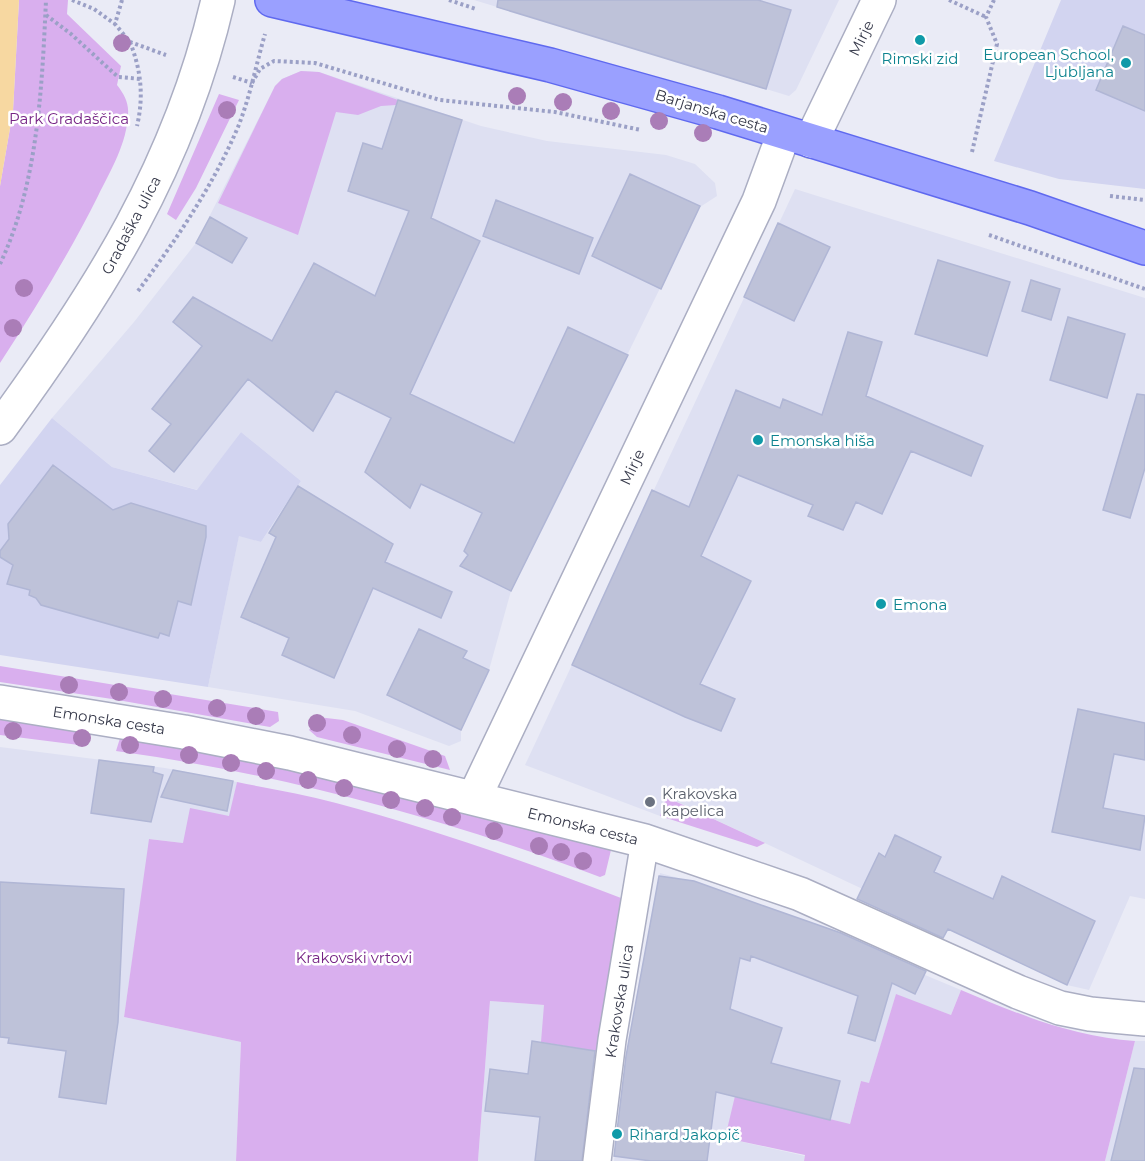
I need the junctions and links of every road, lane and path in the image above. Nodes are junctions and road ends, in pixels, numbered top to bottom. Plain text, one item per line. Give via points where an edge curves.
1 (46, 0) edge
2 (72, 0) edge
3 (122, 0) edge
4 (218, 0) edge
5 (272, 0) edge
6 (879, 0) edge
7 (949, 0) edge
8 (994, 0) edge
9 (45, 14) junction
10 (986, 17) junction
11 (115, 24) junction
12 (130, 42) junction
13 (262, 45) dead end
14 (154, 51) dead end
15 (227, 75) dead end
16 (141, 79) junction
17 (252, 82) junction
18 (652, 132) dead end
19 (135, 134) dead end
20 (798, 137) junction
21 (963, 188) junction
22 (978, 232) dead end
23 (1145, 248) edge
24 (0, 264) edge
25 (1145, 289) edge
26 (0, 428) edge
27 (0, 702) edge
28 (474, 798) junction
29 (645, 842) junction
30 (1145, 1019) edge
31 (597, 1161) edge

1 - 9 path
2 - 11 path
3 - 11 path
4 - 26 street, Gradaška ulica via 190,94 146,202 91,297
5 - 20 main road, Barjanska cesta via 550,65
6 - 20 street, Mirje
7 - 10 path
8 - 10 path
9 - 16 path via 118,77
9 - 24 path via 36,130 22,200
10 - 21 path via 997,44
11 - 12 path
12 - 14 path
12 - 16 path
13 - 17 path
15 - 17 path
16 - 19 path via 141,108
17 - 18 path via 260,69 274,61 315,63 440,100 555,112
20 - 21 main road, Barjanska cesta
20 - 28 street, Mirje via 759,201
21 - 23 main road, Barjanska cesta
22 - 25 path
27 - 28 street, Emonska cesta via 290,753
28 - 29 street, Emonska cesta
29 - 30 street, Emonska cesta via 800,894 1060,1008
29 - 31 street, Krakovska ulica via 612,1040

